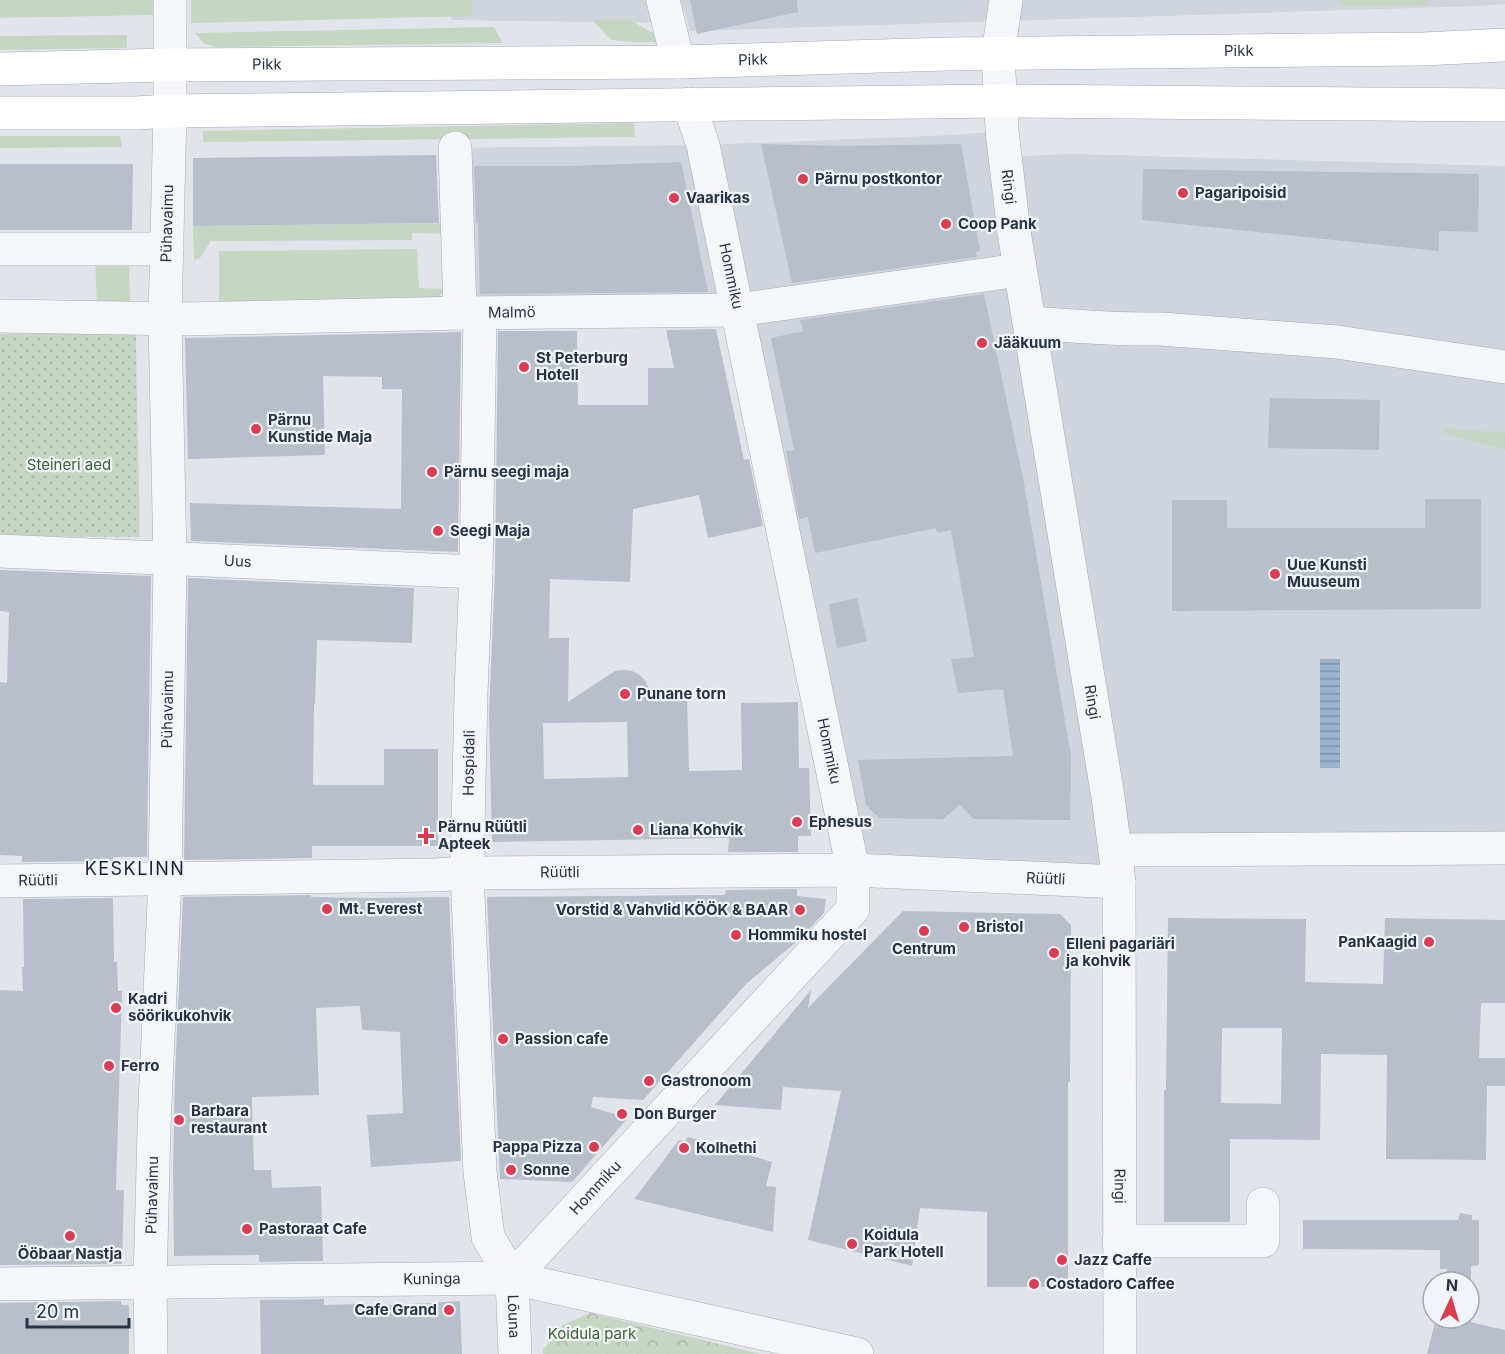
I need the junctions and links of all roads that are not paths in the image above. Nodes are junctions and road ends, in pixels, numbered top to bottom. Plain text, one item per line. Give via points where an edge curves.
1 (170, 0) edge
2 (663, 0) edge
3 (981, 0) edge
4 (1006, 0) edge
5 (1505, 45) edge
6 (998, 54) junction
7 (678, 62) junction
8 (170, 65) junction
9 (0, 69) edge
10 (1001, 101) junction
11 (689, 104) junction
12 (1505, 105) edge
13 (170, 111) junction
14 (0, 113) edge
15 (455, 148) dead end
16 (0, 249) edge
17 (166, 249) junction
18 (1020, 270) junction
19 (738, 310) junction
20 (470, 313) junction
21 (0, 316) edge
22 (165, 319) junction
23 (1030, 323) junction
24 (1505, 367) edge
25 (0, 551) edge
26 (170, 560) junction
27 (476, 572) junction
28 (1505, 848) edge
29 (1117, 866) junction
30 (853, 870) junction
31 (467, 873) junction
32 (165, 879) junction
33 (0, 881) edge
34 (1263, 1204) dead end
35 (1119, 1241) junction
36 (512, 1278) junction
37 (150, 1283) junction
38 (0, 1284) edge
39 (151, 1354) edge
40 (515, 1354) edge
41 (857, 1354) edge
42 (1120, 1354) edge

1 - 8 street, Pühavaimu
2 - 7 street
3 - 6 street, Ringi
4 - 6 street, Ringi
5 - 6 main road, Pikk
6 - 7 main road, Pikk
6 - 10 street, Ringi
7 - 8 main road, Pikk
8 - 9 main road, Pikk
8 - 13 street, Pühavaimu
10 - 11 main road
10 - 12 main road
10 - 18 street, Ringi
11 - 13 main road
11 - 19 street, Hommiku via 703,145
13 - 14 main road
13 - 17 street, Pühavaimu
15 - 20 street, Hospidali
16 - 17 street
17 - 22 street, Pühavaimu
18 - 19 street, Malmö
18 - 23 street, Ringi
19 - 20 street, Malmö
19 - 30 street, Hommiku
20 - 22 street, Malmö
20 - 27 street, Hospidali
21 - 22 street, Malmö
22 - 26 street, Pühavaimu
23 - 24 street via 1337,342
23 - 29 street, Ringi
25 - 26 street, Uus
26 - 27 street, Uus
26 - 32 street, Pühavaimu
27 - 31 street, Hospidali
28 - 29 street, Rüütli
29 - 30 street, Rüütli
29 - 35 street, Ringi
30 - 31 street, Rüütli
30 - 36 street, Hommiku via 853,909
31 - 32 street, Rüütli
31 - 36 street, Hospidali via 480,1172 488,1237
32 - 33 street, Rüütli
32 - 37 street, Pühavaimu
34 - 35 street via 1263,1241
35 - 42 street, Ringi
36 - 37 street, Kuninga
36 - 40 street, Lõuna
36 - 41 street, Kuninga
37 - 38 street, Kuninga
37 - 39 street, Pühavaimu

